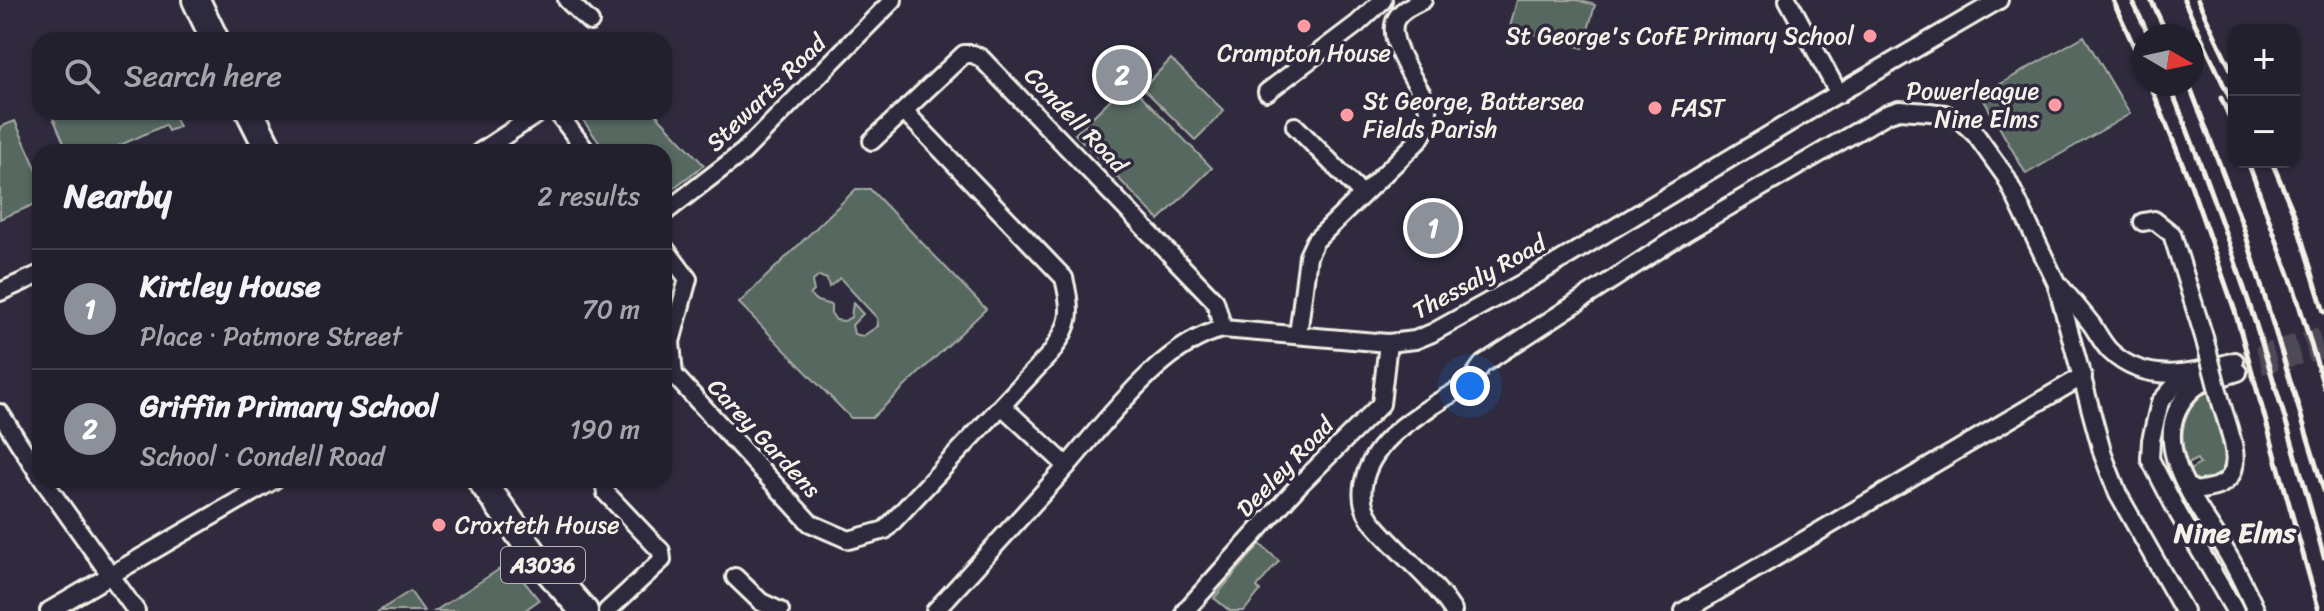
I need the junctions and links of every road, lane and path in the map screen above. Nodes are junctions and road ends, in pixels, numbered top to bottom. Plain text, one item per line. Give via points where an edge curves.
1 (196, 0) edge
2 (567, 0) edge
3 (893, 0) edge
4 (1383, 0) edge
5 (1423, 0) edge
6 (1788, 0) edge
7 (1999, 0) edge
8 (590, 22) dead end
9 (211, 32) edge
10 (1267, 92) dead end
11 (1839, 94) junction
12 (904, 111) junction
13 (254, 120) edge
14 (528, 120) edge
15 (563, 120) edge
16 (1295, 126) dead end
17 (872, 141) dead end
18 (266, 144) edge
19 (492, 144) edge
20 (581, 144) edge
21 (1362, 194) junction
22 (672, 207) edge
23 (2143, 222) dead end
24 (672, 258) edge
25 (32, 278) edge
26 (2056, 282) junction
27 (0, 292) edge
28 (1223, 329) junction
29 (1298, 335) junction
30 (672, 338) edge
31 (1388, 343) junction
32 (672, 353) edge
33 (2196, 373) junction
34 (2083, 376) junction
35 (1003, 407) junction
36 (0, 413) edge
37 (32, 463) edge
38 (1067, 466) junction
39 (2186, 486) junction
40 (49, 488) edge
41 (260, 488) edge
42 (487, 488) edge
43 (605, 488) edge
44 (111, 575) junction
45 (735, 577) dead end
46 (49, 611) edge
47 (136, 611) edge
48 (584, 611) edge
49 (607, 611) edge
50 (780, 611) edge
51 (935, 611) edge
52 (1185, 611) edge
53 (1453, 611) edge
54 (1684, 611) edge
55 (2184, 611) edge
56 (2235, 611) edge
57 (2256, 611) edge

1 - 9 main road
2 - 8 street
3 - 22 street, Stewarts Road via 743,152
4 - 10 street
5 - 21 street via 1395,20 1392,34 1426,101 1426,130
6 - 11 street
7 - 11 street, Thessaly Road
11 - 31 street, Thessaly Road via 1432,333
12 - 17 street, Condell Road
12 - 28 street, Condell Road via 964,54 981,58 1215,301
12 - 35 street, Carey Gardens via 1064,278 1070,303 1066,330
13 - 18 main road
14 - 19 street
15 - 20 street
16 - 21 street
21 - 29 street via 1315,241 1308,256
23 - 39 street, bridge via 2154,220 2172,234 2235,466 2218,486 2196,491
24 - 30 street, Carey Gardens via 688,279
25 - 27 street
26 - 33 street via 2123,362 2165,375
26 - 34 street
26 - 53 street via 2006,177 1976,135 1945,114 1887,114 1687,231 1483,364 1470,382 1387,440 1372,458 1363,483 1364,507
28 - 29 street, Thessaly Road
28 - 38 street via 1167,359
29 - 31 street, Thessaly Road
31 - 52 street, Deeley Road via 1381,404
32 - 35 street, Carey Gardens via 674,375 810,523 849,540 885,530
33 - 39 street via 2236,367 2194,387 2180,404 2172,429
33 - 56 street via 2178,382 2160,402 2150,459
34 - 54 street
34 - 55 street via 2118,494
35 - 38 street
36 - 37 street
38 - 51 street
39 - 57 street
40 - 44 street
41 - 44 street
42 - 48 main road, A3036 via 533,553
43 - 49 street via 662,556
44 - 46 street
44 - 47 street
45 - 50 street via 761,602

